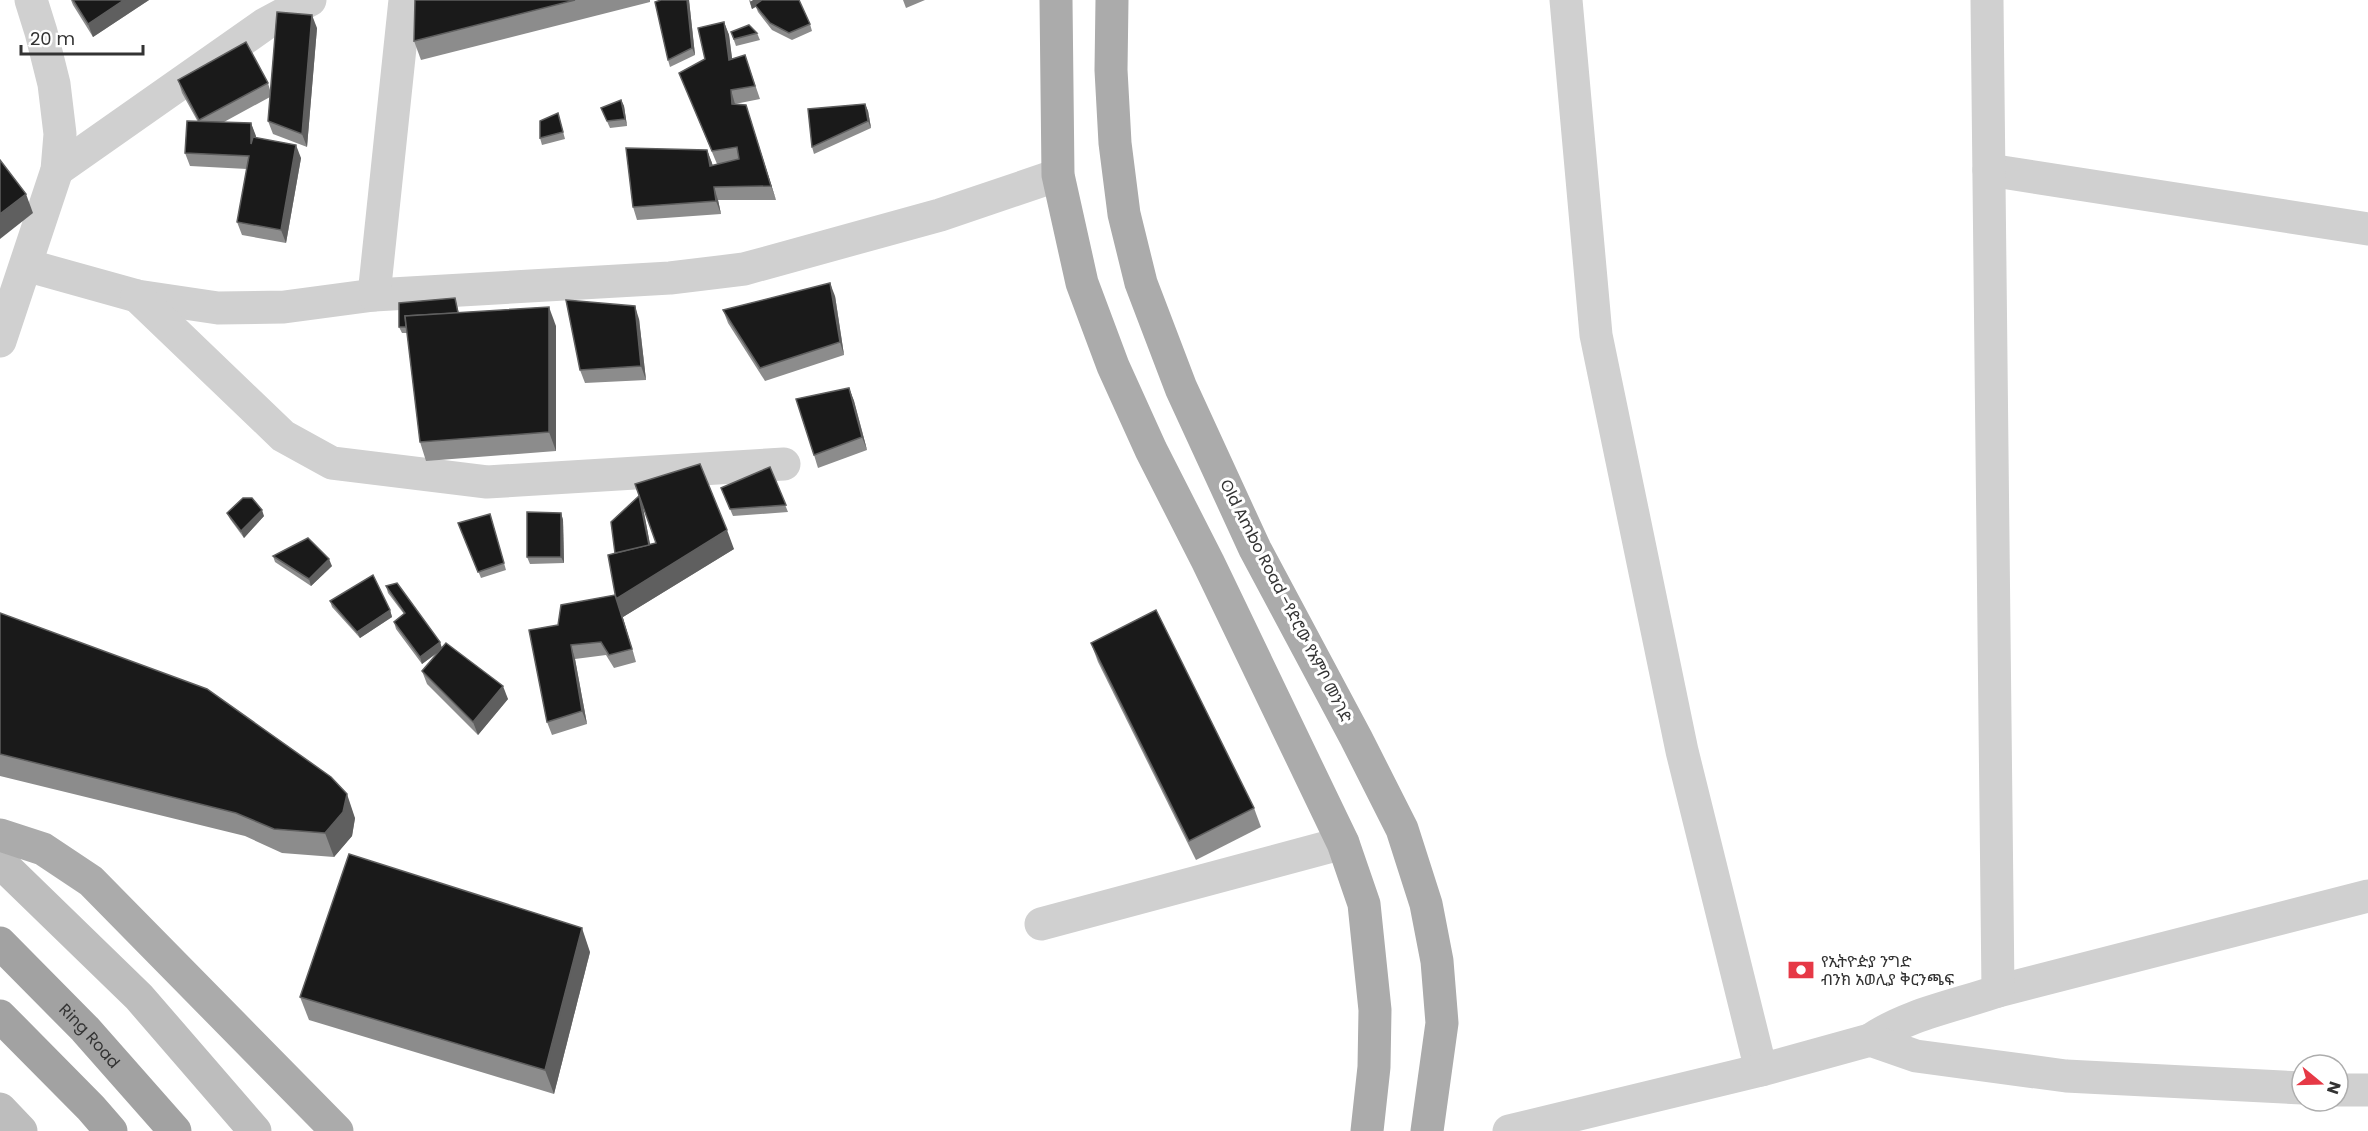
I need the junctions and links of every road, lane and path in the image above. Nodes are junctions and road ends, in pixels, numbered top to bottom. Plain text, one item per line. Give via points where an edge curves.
1 (31, 0) edge
2 (310, 0) edge
3 (405, 0) edge
4 (1056, 0) edge
5 (1112, 0) edge
6 (1566, 0) edge
7 (1987, 0) edge
8 (57, 170) junction
9 (1989, 170) junction
10 (1058, 175) junction
11 (2368, 229) edge
12 (26, 265) junction
13 (374, 295) junction
14 (137, 296) junction
15 (0, 340) edge
16 (784, 464) dead end
17 (0, 835) edge
18 (1343, 843) junction
19 (0, 862) edge
20 (2368, 896) edge
21 (1041, 924) dead end
22 (0, 943) edge
23 (1998, 991) junction
24 (0, 1016) edge
25 (1870, 1040) junction
26 (1761, 1070) junction
27 (2290, 1087) edge
28 (2350, 1090) edge
29 (2368, 1090) edge
30 (0, 1109) edge
31 (21, 1131) edge
32 (111, 1131) edge
33 (175, 1131) edge
34 (255, 1131) edge
35 (338, 1131) edge
36 (1367, 1131) edge
37 (1427, 1131) edge
38 (1509, 1131) edge

1 - 8 street via 54,84 60,134
2 - 8 street via 265,24
3 - 13 street
4 - 10 main road
5 - 37 main road, Old Ambo Road -የድሮው የአምቦ መንገድ via 1115,143 1124,213 1141,283 1181,387 1255,549 1402,829 1426,904 1437,961 1442,1023
6 - 26 street via 1596,334 1682,751
7 - 9 street
8 - 12 street
9 - 11 street
9 - 23 street
10 - 13 street via 940,214 744,268 670,278
10 - 18 main road via 1082,283 1113,366
12 - 14 street
12 - 15 street
13 - 14 street via 284,307 218,308
14 - 16 street via 283,436 332,463 487,482
17 - 35 main road via 43,849 91,881
18 - 21 street
18 - 36 main road via 1364,904 1375,1010
19 - 34 main road via 140,997
20 - 23 street
22 - 33 highway, Ring Road via 85,1029
23 - 25 street via 1927,1012
24 - 32 highway
25 - 26 street
25 - 27 street via 1916,1056 2066,1076
26 - 38 street
28 - 29 street
30 - 31 main road

